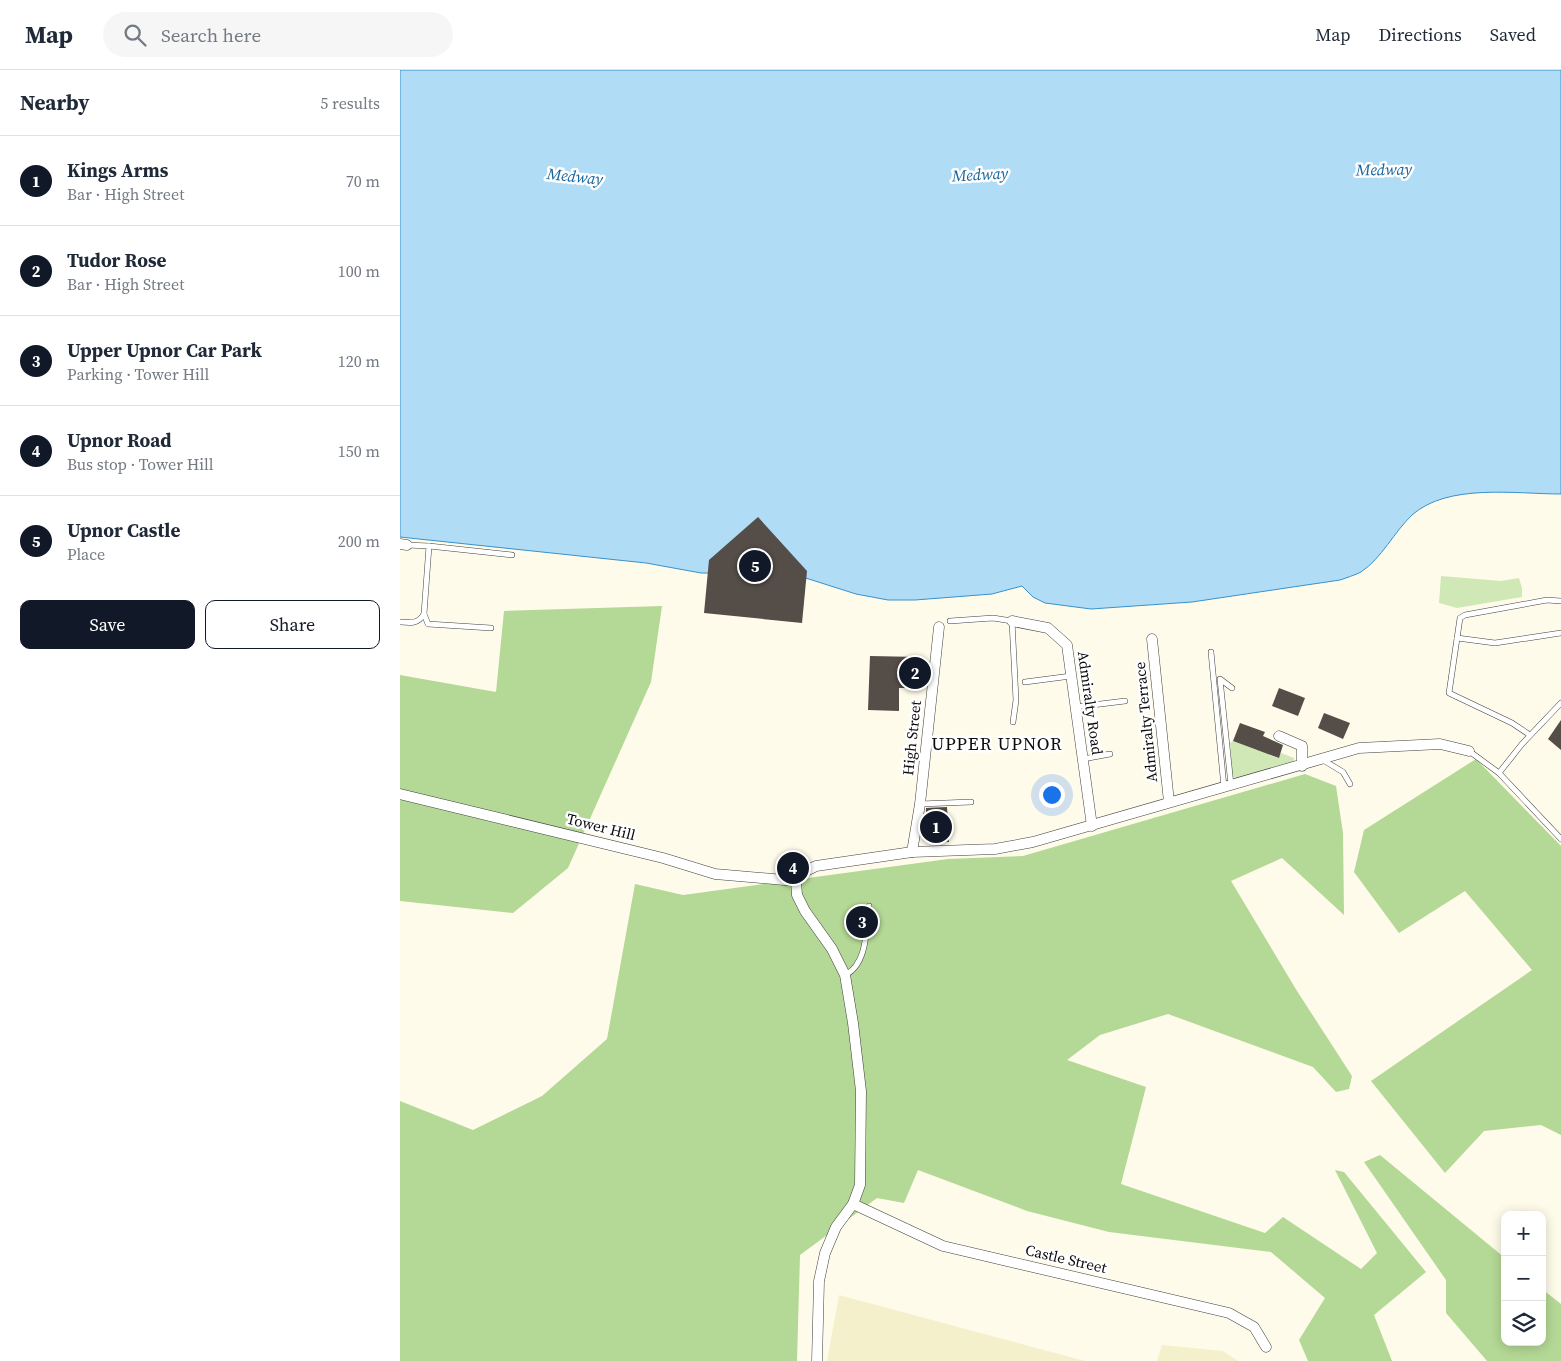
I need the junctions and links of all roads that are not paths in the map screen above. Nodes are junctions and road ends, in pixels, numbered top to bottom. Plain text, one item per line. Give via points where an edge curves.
1 (404, 544) edge
2 (429, 546) junction
3 (512, 555) dead end
4 (1561, 601) edge
5 (424, 614) junction
6 (950, 621) dead end
7 (1012, 621) junction
8 (400, 622) edge
9 (940, 627) dead end
10 (491, 628) dead end
11 (1561, 633) edge
12 (1457, 638) junction
13 (1152, 639) dead end
14 (1211, 652) dead end
15 (1071, 676) junction
16 (1025, 682) dead end
17 (1232, 688) dead end
18 (1125, 701) dead end
19 (1561, 703) edge
20 (1076, 707) junction
21 (1014, 722) dead end
22 (1279, 736) dead end
23 (1530, 736) junction
24 (1469, 751) joint
25 (1110, 754) dead end
26 (1083, 759) junction
27 (1323, 760) junction
28 (1302, 766) junction
29 (1499, 773) junction
30 (1350, 784) dead end
31 (1228, 786) junction
32 (400, 794) edge
33 (971, 802) dead end
34 (1169, 802) junction
35 (920, 804) junction
36 (1092, 826) junction
37 (1561, 839) edge
38 (912, 852) junction
39 (796, 880) junction
40 (869, 906) dead end
41 (845, 975) junction
42 (853, 1204) junction
43 (1266, 1347) dead end
44 (817, 1361) edge

1 - 2 lane
2 - 3 lane
2 - 5 lane
4 - 12 lane via 1547,600 1463,616
5 - 8 lane via 420,621
5 - 10 lane via 428,624
6 - 7 lane via 993,618
7 - 15 street, Admiralty Road via 1048,628 1067,645
7 - 21 lane
9 - 35 street, High Street
11 - 12 lane via 1495,643
12 - 23 lane via 1449,693 1512,723
13 - 34 street, Admiralty Terrace
14 - 31 lane
15 - 16 lane
15 - 20 street, Admiralty Road
17 - 31 lane via 1220,679
18 - 20 lane
19 - 23 lane
20 - 26 street, Admiralty Road
22 - 28 street via 1302,746
23 - 29 lane
24 - 27 street via 1440,744 1373,747 1358,748
24 - 29 lane
25 - 26 lane
26 - 36 street, Admiralty Road
27 - 28 street
27 - 30 lane via 1343,772
28 - 31 street
29 - 37 lane
31 - 34 street
32 - 39 street, Tower Hill via 663,858 715,874
33 - 35 lane
34 - 36 street
35 - 38 street, High Street
36 - 38 street via 995,849
38 - 39 street via 816,866 800,874
39 - 41 street via 805,911 832,948
40 - 41 lane via 861,959 854,971
41 - 42 street via 861,1091 860,1185
42 - 43 street, Castle Street via 943,1246 1229,1313 1254,1328
42 - 44 street via 836,1227 825,1252 821,1271

